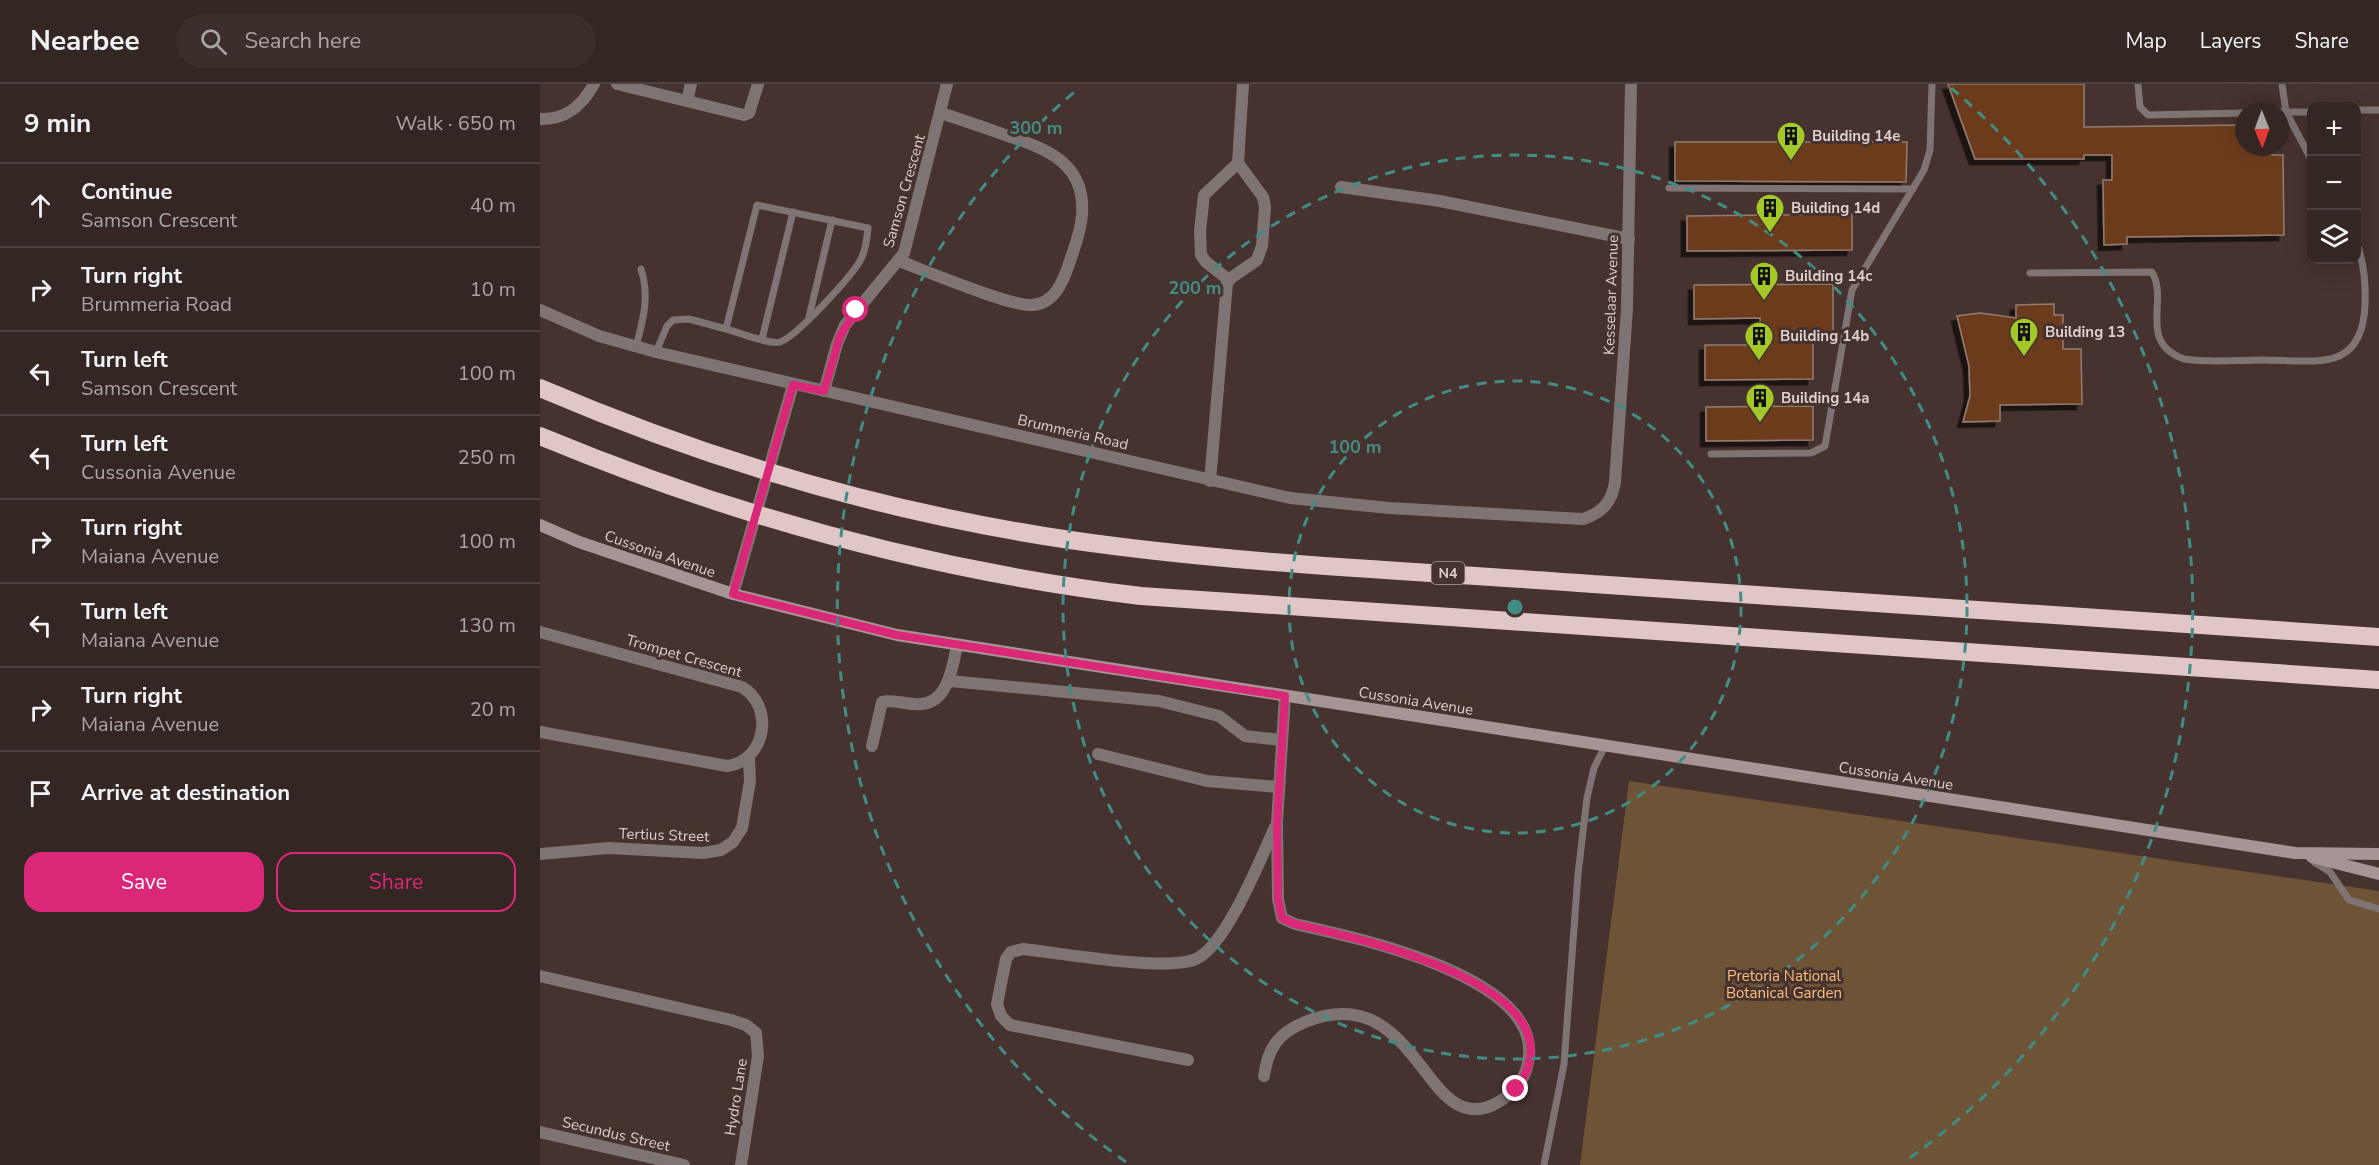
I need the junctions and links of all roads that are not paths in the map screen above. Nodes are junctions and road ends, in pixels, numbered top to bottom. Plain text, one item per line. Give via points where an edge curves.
1 (594, 84) edge
2 (691, 84) edge
3 (758, 84) edge
4 (947, 84) edge
5 (1243, 84) edge
6 (1631, 84) edge
7 (1932, 84) edge
8 (2138, 84) edge
9 (2282, 84) edge
10 (623, 85) edge
11 (687, 101) junction
12 (2283, 102) edge
13 (2361, 110) edge
14 (2379, 110) edge
15 (2289, 112) edge
16 (2307, 112) edge
17 (941, 113) junction
18 (2235, 113) edge
19 (540, 118) edge
20 (2289, 122) edge
21 (2310, 156) edge
22 (1238, 163) junction
23 (1341, 187) dead end
24 (1669, 188) dead end
25 (1913, 189) junction
26 (793, 212) junction
27 (832, 219) junction
28 (1629, 239) junction
29 (899, 261) junction
30 (2361, 262) edge
31 (641, 269) dead end
32 (2030, 273) dead end
33 (1229, 280) junction
34 (540, 310) edge
35 (808, 319) junction
36 (726, 328) junction
37 (762, 339) junction
38 (636, 347) junction
39 (656, 352) junction
40 (793, 385) junction
41 (540, 388) edge
42 (824, 391) junction
43 (540, 436) edge
44 (1712, 454) dead end
45 (1210, 481) junction
46 (1606, 505) joint
47 (540, 525) edge
48 (733, 594) junction
49 (540, 632) edge
50 (2379, 637) edge
51 (957, 646) junction
52 (2379, 680) edge
53 (950, 681) junction
54 (1285, 696) junction
55 (540, 732) edge
56 (1282, 740) junction
57 (872, 746) dead end
58 (1605, 746) junction
59 (1098, 754) dead end
60 (749, 758) junction
61 (1278, 787) junction
62 (1277, 824) junction
63 (2297, 853) junction
64 (540, 854) edge
65 (2379, 854) edge
66 (2379, 874) edge
67 (2379, 909) edge
68 (540, 976) edge
69 (1188, 1060) dead end
70 (1264, 1076) dead end
71 (540, 1132) edge
72 (684, 1165) edge
73 (741, 1165) edge
74 (1545, 1165) edge

1 - 19 street via 568,114
2 - 11 street
3 - 11 street via 753,107 744,115
4 - 17 street, Samson Crescent
5 - 22 street
6 - 28 street, Kesselaar Avenue
7 - 25 lane via 1930,150
8 - 18 lane via 2140,107 2148,115
9 - 12 lane
10 - 11 street
13 - 14 lane
15 - 16 lane
17 - 29 street, Samson Crescent via 908,242
17 - 29 street via 1040,147 1062,161 1079,186 1082,215 1078,236 1059,287 1047,301 1033,305 1013,302
20 - 21 lane
22 - 33 street via 1263,197 1264,231 1257,260
22 - 33 street via 1210,187 1202,204 1201,255
23 - 28 street via 1440,201
24 - 25 lane
25 - 44 lane via 1852,290 1825,446 1811,453
26 - 27 lane
26 - 36 lane via 757,205
26 - 37 lane
27 - 35 lane
27 - 35 lane via 868,228 864,251 847,279
28 - 46 street, Kesselaar Avenue via 1615,482
29 - 42 street, Samson Crescent via 845,325
30 - 32 lane via 2366,284 2361,336 2345,354 2322,360 2184,359 2167,351 2160,340 2152,272
31 - 38 lane via 646,303
33 - 45 street
34 - 38 street, Brummeria Road
35 - 37 lane via 780,342
36 - 37 lane
36 - 39 lane via 689,319 673,320
38 - 39 street, Brummeria Road
39 - 40 street, Brummeria Road
40 - 42 street, Brummeria Road
40 - 48 street
41 - 50 highway, N4 via 609,418 788,479 953,519 1110,545 1366,568
42 - 45 street, Brummeria Road
43 - 52 highway via 759,517 926,561 1064,586 1163,597
45 - 46 street, Brummeria Road via 1312,502 1545,518 1583,519 1597,514
47 - 48 main road, Cussonia Avenue
48 - 51 main road, Cussonia Avenue via 880,632
49 - 60 street, Trompet Crescent via 746,688 759,703 762,719 758,745
51 - 53 street
51 - 54 main road, Cussonia Avenue
53 - 56 street via 1159,701 1219,716 1245,736
53 - 57 street via 929,704 882,702
54 - 56 street
54 - 58 main road, Cussonia Avenue
55 - 60 street via 727,766
56 - 61 street
58 - 63 main road, Cussonia Avenue
58 - 74 lane via 1594,768 1587,798 1564,1064
59 - 61 street via 1207,781
60 - 64 street, Tertius Street via 750,781 742,828 733,842 721,850 693,853 609,848
61 - 62 street
62 - 69 street via 1218,941 1197,959 1171,965 1023,949 1011,952 1005,959 998,1004 1001,1016 1010,1025
62 - 70 street via 1282,918 1425,960 1479,983 1513,1012 1526,1033 1529,1057 1523,1078 1508,1096 1483,1108 1467,1108 1431,1080 1389,1029 1369,1017 1345,1012 1322,1016 1284,1032 1271,1048
63 - 65 main road, Cussonia Avenue
63 - 66 main road, Cussonia Avenue
63 - 67 lane via 2327,869 2349,900
68 - 73 street, Hydro Lane via 730,1020 756,1033 758,1056
71 - 72 street, Secundus Street

